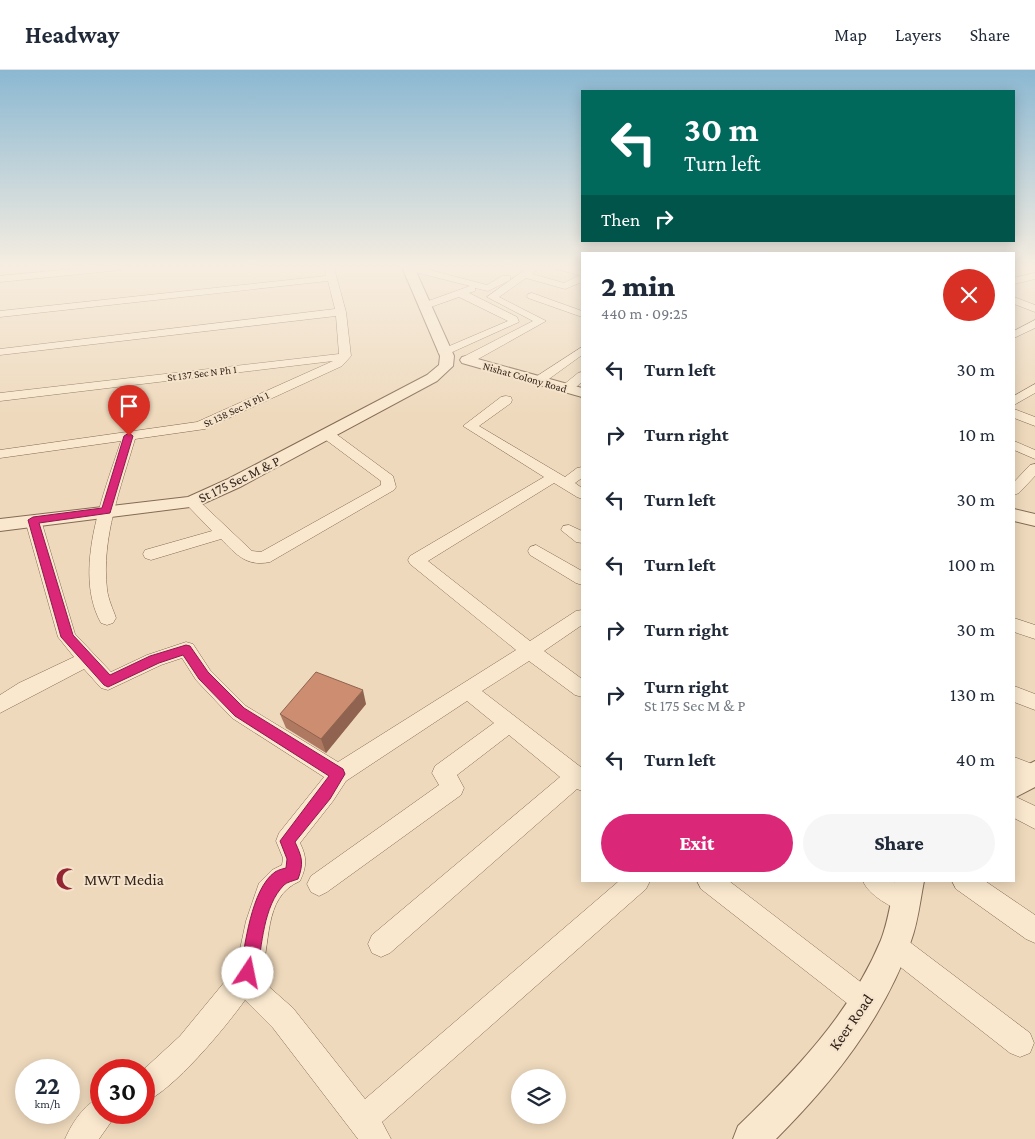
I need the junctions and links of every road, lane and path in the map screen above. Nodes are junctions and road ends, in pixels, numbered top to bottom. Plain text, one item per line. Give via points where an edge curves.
1 (299, 317) edge
2 (341, 317) edge
3 (429, 317) edge
4 (509, 317) edge
5 (533, 317) edge
6 (1035, 323) edge
7 (1015, 333) edge
8 (581, 351) edge
9 (0, 352) edge
10 (446, 354) junction
11 (345, 356) junction
12 (467, 360) joint
13 (581, 377) edge
14 (538, 381) junction
15 (566, 389) junction
16 (1033, 391) edge
17 (581, 394) edge
18 (0, 397) edge
19 (506, 400) dead end
20 (1015, 400) edge
21 (1015, 413) edge
22 (1035, 422) edge
23 (327, 434) junction
24 (129, 436) junction
25 (1015, 445) edge
26 (0, 454) edge
27 (1035, 455) edge
28 (1035, 468) edge
29 (581, 472) edge
30 (559, 480) junction
31 (1015, 489) edge
32 (581, 493) edge
33 (192, 502) junction
34 (106, 511) junction
35 (1015, 517) edge
36 (33, 520) junction
37 (1035, 520) edge
38 (0, 525) edge
39 (224, 533) junction
40 (536, 551) dead end
41 (151, 554) dead end
42 (581, 578) edge
43 (581, 617) edge
44 (107, 618) dead end
45 (1015, 625) edge
46 (1035, 632) edge
47 (531, 652) junction
48 (87, 659) junction
49 (581, 688) edge
50 (468, 691) junction
51 (1015, 694) edge
52 (1035, 702) edge
53 (0, 705) edge
54 (509, 723) junction
55 (338, 774) junction
56 (580, 779) edge
57 (1015, 807) edge
58 (1035, 818) edge
59 (637, 882) edge
60 (710, 882) edge
61 (878, 882) edge
62 (965, 882) edge
63 (319, 884) dead end
64 (908, 891) edge
65 (1035, 930) edge
66 (381, 944) dead end
67 (894, 946) junction
68 (243, 981) junction
69 (866, 1002) junction
70 (1020, 1044) dead end
71 (155, 1078) edge
72 (92, 1124) edge
73 (370, 1130) edge
74 (80, 1139) edge
75 (751, 1139) edge

1 - 9 street
2 - 11 street
3 - 10 street
4 - 10 street via 514,322
5 - 12 street via 541,321
6 - 7 street
8 - 14 street
10 - 23 street, St 175 Sec M & P via 446,366 432,378
11 - 18 street, St 137 Sec N Ph 1
11 - 24 street, St 138 Sec N Ph 1 via 200,426
12 - 14 street, Nishat Colony Road
13 - 15 street
14 - 15 street, Nishat Colony Road
15 - 17 street, Nishat Colony Road
16 - 20 street
19 - 30 street via 470,426
21 - 22 street
23 - 33 street, St 175 Sec M & P
23 - 39 street via 388,479 389,487 270,556 247,555
24 - 26 street, St 138 Sec N Ph 1
24 - 34 street
25 - 27 street
28 - 31 street
29 - 30 street
30 - 32 street
30 - 47 street via 416,560
33 - 34 street, St 175 Sec M & P
33 - 39 street
34 - 36 street, St 175 Sec M & P
34 - 44 street via 98,560 98,591
35 - 37 street
36 - 38 street, St 175 Sec M & P
36 - 48 street via 67,637
39 - 41 street
40 - 42 street
43 - 47 street
45 - 46 street
47 - 49 street
47 - 50 street
48 - 53 street via 26,688
48 - 55 street via 108,682 154,660 186,650 204,675 239,712
50 - 54 street
50 - 55 street
51 - 52 street
54 - 56 street
54 - 63 street via 443,773 453,788
55 - 68 street via 287,841 295,858 292,874 280,878 268,892 258,921 248,973
56 - 66 street
57 - 58 street
59 - 73 street
60 - 69 street
61 - 64 street
62 - 65 street
64 - 67 street, Keer Road
67 - 69 street, Keer Road
67 - 70 street
68 - 71 street via 190,1046
68 - 73 street via 283,1018
69 - 75 street, Keer Road via 787,1104
72 - 74 street

